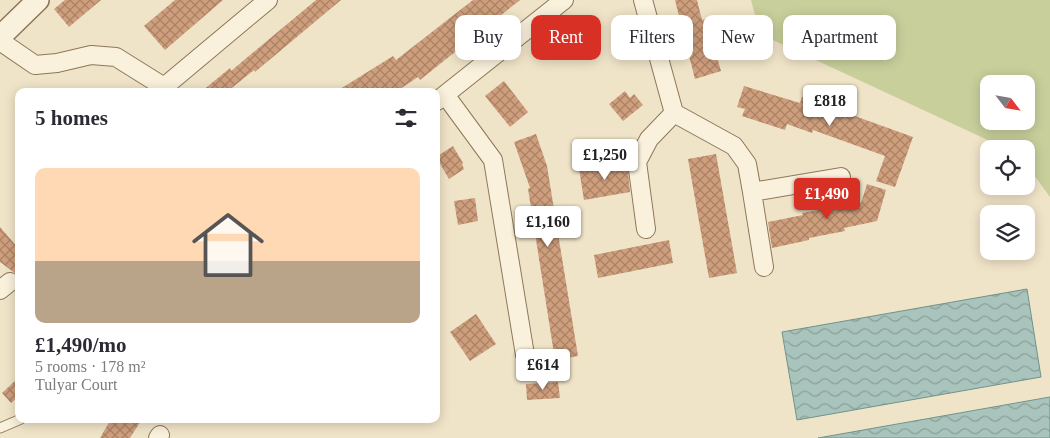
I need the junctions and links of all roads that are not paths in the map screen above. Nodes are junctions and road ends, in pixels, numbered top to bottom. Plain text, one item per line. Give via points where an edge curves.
1 (38, 0) edge
2 (268, 0) edge
3 (564, 0) edge
4 (643, 0) edge
5 (0, 39) edge
6 (163, 88) edge
7 (166, 88) edge
8 (441, 99) edge
9 (674, 113) junction
10 (841, 177) dead end
11 (752, 192) junction
12 (646, 229) dead end
13 (764, 268) dead end
14 (525, 355) dead end
15 (15, 422) edge
16 (0, 428) edge

1 - 5 street
2 - 7 street
3 - 8 street
4 - 9 street
5 - 6 street via 36,65 91,55 116,57
8 - 14 street via 493,160
9 - 11 street via 734,146 747,164
9 - 12 street via 649,139 637,162
10 - 11 street
11 - 13 street
15 - 16 lane

